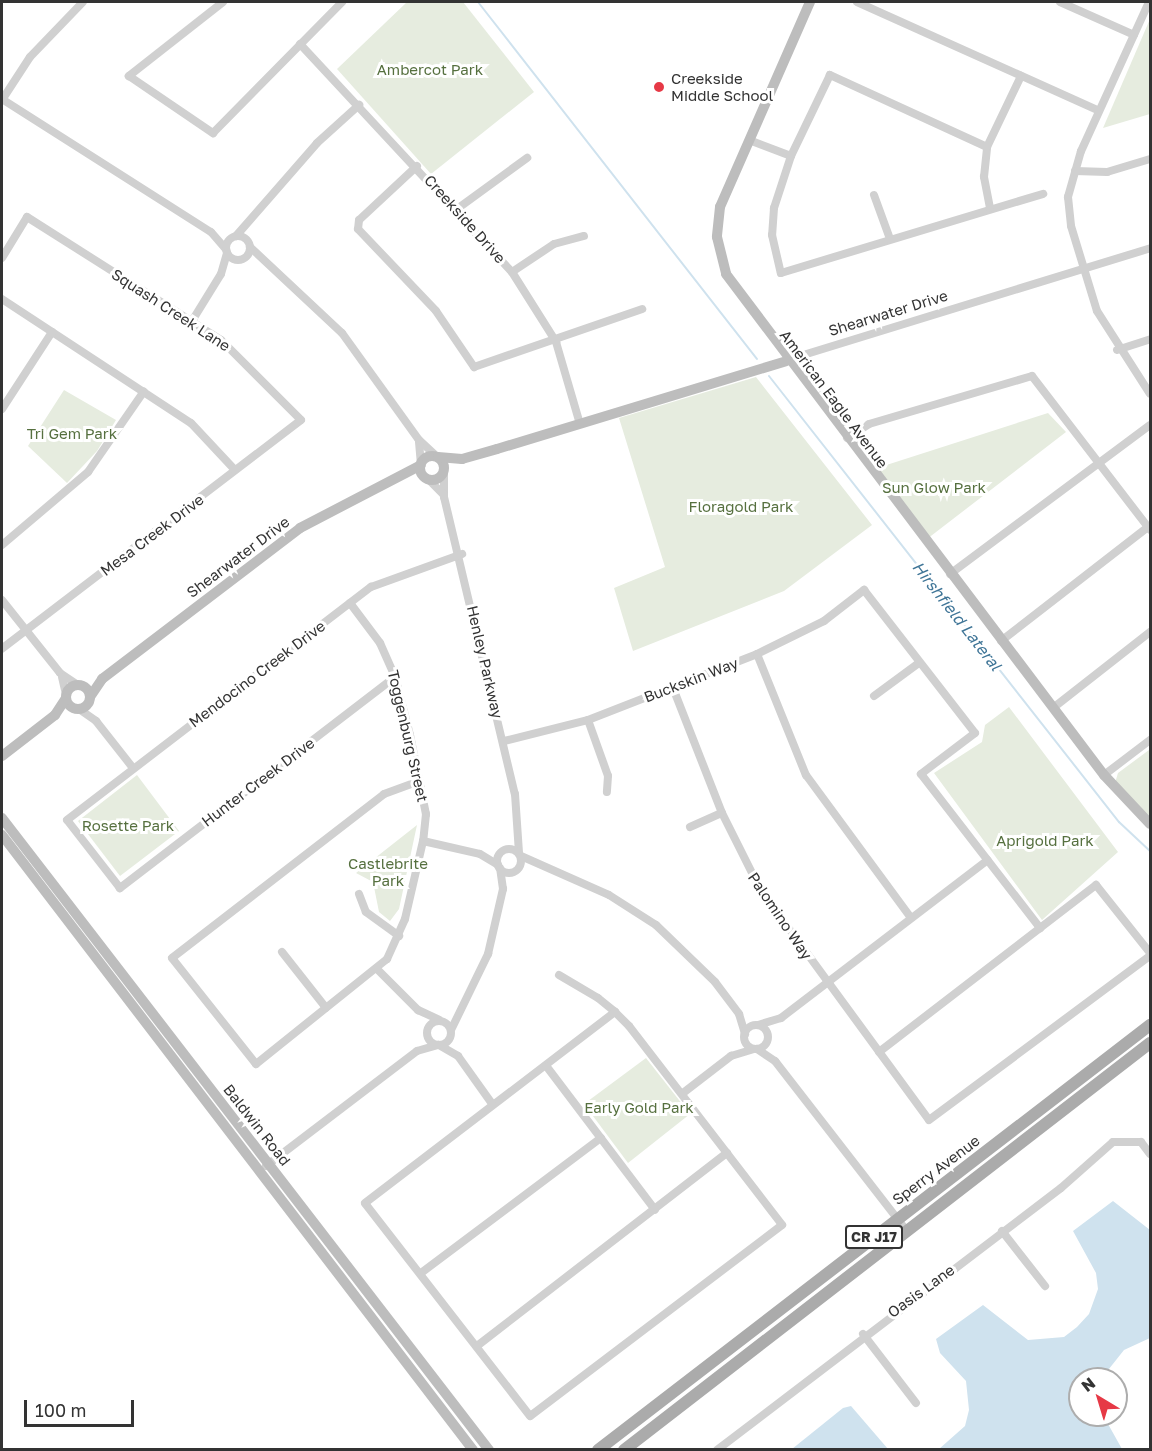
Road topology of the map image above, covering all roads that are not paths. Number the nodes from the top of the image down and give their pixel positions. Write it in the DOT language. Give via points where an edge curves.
graph roads {
  1 [pos="83,2"];
  2 [pos="223,2"];
  3 [pos="342,2"];
  4 [pos="810,2"];
  5 [pos="857,2"];
  6 [pos="1060,2"];
  7 [pos="1149,2"];
  8 [pos="1134,35"];
  9 [pos="300,44"];
  10 [pos="1021,76"];
  11 [pos="2,99"];
  12 [pos="359,105"];
  13 [pos="1099,111"];
  14 [pos="748,140"];
  15 [pos="987,147"];
  16 [pos="791,156"];
  17 [pos="526,158"];
  18 [pos="1150,159"];
  19 [pos="417,166"];
  20 [pos="1075,171"];
  21 [pos="1043,194"];
  22 [pos="874,195"];
  23 [pos="990,208"];
  24 [pos="458,209"];
  25 [pos="255,220"];
  26 [pos="211,232"];
  27 [pos="584,236"];
  28 [pos="234,237"];
  29 [pos="890,240"];
  30 [pos="249,245"];
  31 [pos="1150,248"];
  32 [pos="226,251"];
  33 [pos="2,258"];
  34 [pos="241,259"];
  35 [pos="264,265"];
  36 [pos="1083,269"];
  37 [pos="513,272"];
  38 [pos="221,274"];
  39 [pos="2,299"];
  40 [pos="642,309"];
  41 [pos="192,321"];
  42 [pos="52,332"];
  43 [pos="1150,339"];
  44 [pos="556,342"];
  45 [pos="1117,350"];
  46 [pos="786,361"];
  47 [pos="144,391"];
  48 [pos="1150,394"];
  49 [pos="2,409"];
  50 [pos="301,420"];
  51 [pos="580,424"];
  52 [pos="1150,425"];
  53 [pos="845,439"];
  54 [pos="419,440"];
  55 [pos="438,457"];
  56 [pos="462,459"];
  57 [pos="1099,463"];
  58 [pos="421,464"];
  59 [pos="236,470"];
  60 [pos="444,472"];
  61 [pos="403,477"];
  62 [pos="428,479"];
  63 [pos="444,497"];
  64 [pos="1149,529"];
  65 [pos="2,545"];
  66 [pos="462,554"];
  67 [pos="950,574"];
  68 [pos="2,600"];
  69 [pos="350,603"];
  70 [pos="25,631"];
  71 [pos="1150,632"];
  72 [pos="1001,641"];
  73 [pos="2,649"];
  74 [pos="757,654"];
  75 [pos="919,663"];
  76 [pos="60,673"];
  77 [pos="395,677"];
  78 [pos="102,680"];
  79 [pos="80,686"];
  80 [pos="673,688"];
  81 [pos="66,696"];
  82 [pos="874,696"];
  83 [pos="90,699"];
  84 [pos="1053,708"];
  85 [pos="77,709"];
  86 [pos="55,715"];
  87 [pos="588,720"];
  88 [pos="96,721"];
  89 [pos="1150,740"];
  90 [pos="504,741"];
  91 [pos="2,756"];
  92 [pos="133,768"];
  93 [pos="1104,775"];
  94 [pos="419,781"];
  95 [pos="607,792"];
  96 [pos="722,813"];
  97 [pos="2,818"];
  98 [pos="67,820"];
  99 [pos="1150,824"];
  100 [pos="690,827"];
  101 [pos="516,830"];
  102 [pos="2,835"];
  103 [pos="423,841"];
  104 [pos="502,851"];
  105 [pos="480,854"];
  106 [pos="520,855"];
  107 [pos="988,860"];
  108 [pos="499,867"];
  109 [pos="540,868"];
  110 [pos="517,870"];
  111 [pos="503,889"];
  112 [pos="359,894"];
  113 [pos="911,918"];
  114 [pos="1040,928"];
  115 [pos="399,936"];
  116 [pos="282,952"];
  117 [pos="1150,954"];
  118 [pos="378,970"];
  119 [pos="559,975"];
  120 [pos="827,983"];
  121 [pos="326,1008"];
  122 [pos="418,1010"];
  123 [pos="458,1011"];
  124 [pos="615,1012"];
  125 [pos="739,1014"];
  126 [pos="781,1018"];
  127 [pos="440,1020"];
  128 [pos="757,1025"];
  129 [pos="1150,1025"];
  130 [pos="427,1031"];
  131 [pos="451,1032"];
  132 [pos="745,1035"];
  133 [pos="768,1038"];
  134 [pos="1150,1043"];
  135 [pos="438,1045"];
  136 [pos="756,1049"];
  137 [pos="417,1051"];
  138 [pos="879,1052"];
  139 [pos="458,1056"];
  140 [pos="731,1056"];
  141 [pos="775,1061"];
  142 [pos="547,1066"];
  143 [pos="683,1093"];
  144 [pos="494,1104"];
  145 [pos="601,1138"];
  146 [pos="727,1153"];
  147 [pos="1150,1154"];
  148 [pos="264,1167"];
  149 [pos="655,1210"];
  150 [pos="897,1219"];
  151 [pos="303,1227"];
  152 [pos="906,1230"];
  153 [pos="1002,1231"];
  154 [pos="346,1264"];
  155 [pos="421,1273"];
  156 [pos="1045,1286"];
  157 [pos="863,1334"];
  158 [pos="477,1346"];
  159 [pos="916,1403"];
  160 [pos="473,1449"];
  161 [pos="489,1449"];
  162 [pos="598,1449"];
  163 [pos="624,1449"];
  164 [pos="717,1449"];
  1 -- 11 [label="street" via="30,57"];
  2 -- 9 [label="street" via="129,76 213,133"];
  3 -- 9 [label="street"];
  4 -- 14 [label="street, American Eagle Avenue"];
  5 -- 10 [label="street"];
  6 -- 8 [label="street"];
  7 -- 8 [label="street"];
  8 -- 13 [label="street"];
  9 -- 12 [label="street, Creekside Drive"];
  10 -- 13 [label="street"];
  10 -- 15 [label="street"];
  11 -- 26 [label="street"];
  12 -- 19 [label="street, Creekside Drive"];
  12 -- 25 [label="street" via="287,175"];
  13 -- 20 [label="street"];
  14 -- 16 [label="street"];
  14 -- 46 [label="street, American Eagle Avenue" via="720,207 718,247 730,282"];
  15 -- 16 [label="street" via="830,75"];
  15 -- 23 [label="street" via="984,177"];
  16 -- 29 [label="street" via="773,222 782,273"];
  17 -- 24 [label="street"];
  18 -- 20 [label="street" via="1107,172"];
  19 -- 24 [label="street, Creekside Drive"];
  19 -- 44 [label="street" via="357,226 436,311 474,367"];
  20 -- 36 [label="street" via="1068,211"];
  21 -- 23 [label="street"];
  22 -- 29 [label="street"];
  23 -- 29 [label="street"];
  24 -- 37 [label="street, Creekside Drive"];
  25 -- 28 [label="street"];
  25 -- 30 [label="street"];
  26 -- 28 [label="street"];
  26 -- 32 [label="street"];
  27 -- 37 [label="street" via="554,244"];
  28 -- 30 [label="street"];
  28 -- 32 [label="street"];
  30 -- 34 [label="street"];
  30 -- 35 [label="street"];
  31 -- 36 [label="street, Shearwater Drive"];
  32 -- 34 [label="street"];
  32 -- 38 [label="street"];
  33 -- 41 [label="street, Squash Creek Lane" via="27,217"];
  34 -- 35 [label="street"];
  34 -- 38 [label="street"];
  35 -- 54 [label="street" via="342,333"];
  36 -- 45 [label="street"];
  36 -- 46 [label="street, Shearwater Drive"];
  37 -- 44 [label="street, Creekside Drive"];
  38 -- 41 [label="street"];
  39 -- 42 [label="street"];
  40 -- 44 [label="street"];
  41 -- 50 [label="street, Squash Creek Lane" via="250,364"];
  42 -- 47 [label="street"];
  42 -- 49 [label="street"];
  43 -- 45 [label="street"];
  44 -- 51 [label="street, Creekside Drive"];
  45 -- 48 [label="street"];
  46 -- 51 [label="street, Shearwater Drive"];
  46 -- 53 [label="street, American Eagle Avenue"];
  47 -- 59 [label="street" via="191,423"];
  47 -- 65 [label="street" via="88,472"];
  50 -- 59 [label="street, Mesa Creek Drive"];
  51 -- 56 [label="street, Shearwater Drive"];
  52 -- 57 [label="street"];
  53 -- 57 [label="street" via="868,424 1032,376"];
  53 -- 67 [label="street, American Eagle Avenue"];
  54 -- 55 [label="street"];
  54 -- 58 [label="street"];
  55 -- 56 [label="street, Shearwater Drive"];
  55 -- 58 [label="street, Shearwater Drive"];
  55 -- 60 [label="street"];
  56 -- 60 [label="street, Shearwater Drive"];
  57 -- 64 [label="street"];
  57 -- 67 [label="street"];
  58 -- 61 [label="street, Shearwater Drive"];
  58 -- 62 [label="street"];
  59 -- 70 [label="street, Mesa Creek Drive"];
  60 -- 62 [label="street, Shearwater Drive"];
  60 -- 63 [label="street, Henley Parkway"];
  61 -- 62 [label="street, Shearwater Drive"];
  61 -- 78 [label="street, Shearwater Drive" via="314,518"];
  62 -- 63 [label="street, Henley Parkway"];
  63 -- 66 [label="street, Henley Parkway"];
  64 -- 72 [label="street"];
  66 -- 69 [label="street, Mendocino Creek Drive" via="391,577"];
  66 -- 90 [label="street, Henley Parkway"];
  67 -- 72 [label="street, American Eagle Avenue"];
  68 -- 70 [label="street"];
  69 -- 77 [label="street, Toggenburg Street" via="380,643"];
  69 -- 92 [label="street, Mendocino Creek Drive"];
  70 -- 73 [label="street, Mesa Creek Drive"];
  70 -- 76 [label="street"];
  71 -- 84 [label="street"];
  72 -- 84 [label="street, American Eagle Avenue"];
  74 -- 75 [label="street, Buckskin Way" via="824,621 864,590"];
  74 -- 80 [label="street, Buckskin Way"];
  74 -- 113 [label="street" via="806,775"];
  75 -- 82 [label="street"];
  75 -- 107 [label="street" via="975,733 921,774"];
  76 -- 79 [label="street"];
  76 -- 81 [label="street"];
  77 -- 94 [label="street, Toggenburg Street"];
  77 -- 98 [label="street, Hunter Creek Drive" via="120,888"];
  78 -- 79 [label="street, Shearwater Drive"];
  78 -- 83 [label="street, Shearwater Drive"];
  79 -- 81 [label="street"];
  79 -- 83 [label="street"];
  80 -- 87 [label="street, Buckskin Way"];
  80 -- 96 [label="street, Palomino Way"];
  81 -- 85 [label="street"];
  81 -- 86 [label="street"];
  83 -- 85 [label="street, Shearwater Drive"];
  83 -- 88 [label="street"];
  84 -- 93 [label="street, American Eagle Avenue"];
  85 -- 86 [label="street"];
  85 -- 88 [label="street"];
  86 -- 91 [label="street"];
  87 -- 90 [label="street, Buckskin Way"];
  87 -- 95 [label="street" via="608,776"];
  88 -- 92 [label="street"];
  89 -- 93 [label="street"];
  90 -- 101 [label="street, Henley Parkway"];
  92 -- 98 [label="street, Mendocino Creek Drive"];
  93 -- 99 [label="street, American Eagle Avenue"];
  94 -- 103 [label="street, Toggenburg Street" via="426,813"];
  94 -- 121 [label="street, Toggenburg Street" via="384,794 172,958 256,1064"];
  96 -- 100 [label="street"];
  96 -- 120 [label="street, Palomino Way" via="760,889"];
  97 -- 148 [label="street, Baldwin Road"];
  101 -- 104 [label="street"];
  101 -- 106 [label="street, Henley Parkway"];
  102 -- 148 [label="street, Baldwin Road"];
  103 -- 105 [label="street"];
  103 -- 115 [label="street, Toggenburg Street"];
  104 -- 105 [label="street"];
  104 -- 106 [label="street"];
  104 -- 108 [label="street"];
  105 -- 108 [label="street"];
  106 -- 109 [label="street"];
  106 -- 110 [label="street"];
  107 -- 113 [label="street"];
  107 -- 114 [label="street"];
  108 -- 110 [label="street"];
  108 -- 111 [label="street"];
  109 -- 110 [label="street"];
  109 -- 125 [label="street" via="602,892 656,925 698,963"];
  110 -- 111 [label="street"];
  111 -- 123 [label="street" via="484,964"];
  112 -- 115 [label="street" via="366,912"];
  113 -- 120 [label="street"];
  114 -- 117 [label="street" via="1096,885"];
  114 -- 138 [label="street"];
  115 -- 118 [label="street, Toggenburg Street"];
  116 -- 121 [label="street"];
  117 -- 138 [label="street, Palomino Way" via="929,1120"];
  118 -- 121 [label="street, Toggenburg Street"];
  118 -- 122 [label="street"];
  119 -- 124 [label="street"];
  120 -- 126 [label="street"];
  120 -- 138 [label="street, Palomino Way"];
  122 -- 127 [label="street"];
  122 -- 130 [label="street"];
  123 -- 127 [label="street"];
  123 -- 131 [label="street"];
  124 -- 142 [label="street"];
  124 -- 143 [label="street"];
  125 -- 128 [label="street"];
  125 -- 132 [label="street"];
  126 -- 128 [label="street"];
  126 -- 133 [label="street"];
  127 -- 130 [label="street"];
  127 -- 131 [label="street"];
  128 -- 132 [label="street"];
  128 -- 133 [label="street"];
  129 -- 150 [label="main road, Sperry Avenue / CR J17"];
  130 -- 135 [label="street"];
  130 -- 137 [label="street"];
  131 -- 135 [label="street"];
  131 -- 139 [label="street"];
  132 -- 136 [label="street"];
  132 -- 140 [label="street"];
  133 -- 136 [label="street"];
  133 -- 141 [label="street"];
  134 -- 152 [label="main road, Sperry Avenue / CR J17"];
  135 -- 137 [label="street"];
  135 -- 139 [label="street"];
  136 -- 140 [label="street"];
  136 -- 141 [label="street"];
  137 -- 148 [label="street"];
  139 -- 144 [label="street"];
  140 -- 143 [label="street"];
  141 -- 150 [label="street"];
  142 -- 144 [label="street"];
  142 -- 145 [label="street"];
  143 -- 146 [label="street"];
  144 -- 155 [label="street" via="365,1203"];
  145 -- 149 [label="street"];
  145 -- 155 [label="street"];
  146 -- 149 [label="street"];
  146 -- 158 [label="street" via="782,1225 530,1416"];
  147 -- 153 [label="street, Oasis Lane" via="1141,1142 1113,1142"];
  148 -- 151 [label="street, Baldwin Road"];
  148 -- 154 [label="street, Baldwin Road"];
  149 -- 158 [label="street"];
  150 -- 152 [label="street"];
  150 -- 162 [label="main road, Sperry Avenue / CR J17"];
  151 -- 154 [label="street" via="311,1228"];
  151 -- 160 [label="street, Baldwin Road"];
  152 -- 163 [label="main road, Sperry Avenue / CR J17"];
  153 -- 156 [label="street"];
  153 -- 157 [label="street, Oasis Lane"];
  154 -- 161 [label="street, Baldwin Road"];
  155 -- 158 [label="street"];
  157 -- 159 [label="street"];
  157 -- 164 [label="street, Oasis Lane"];
}
